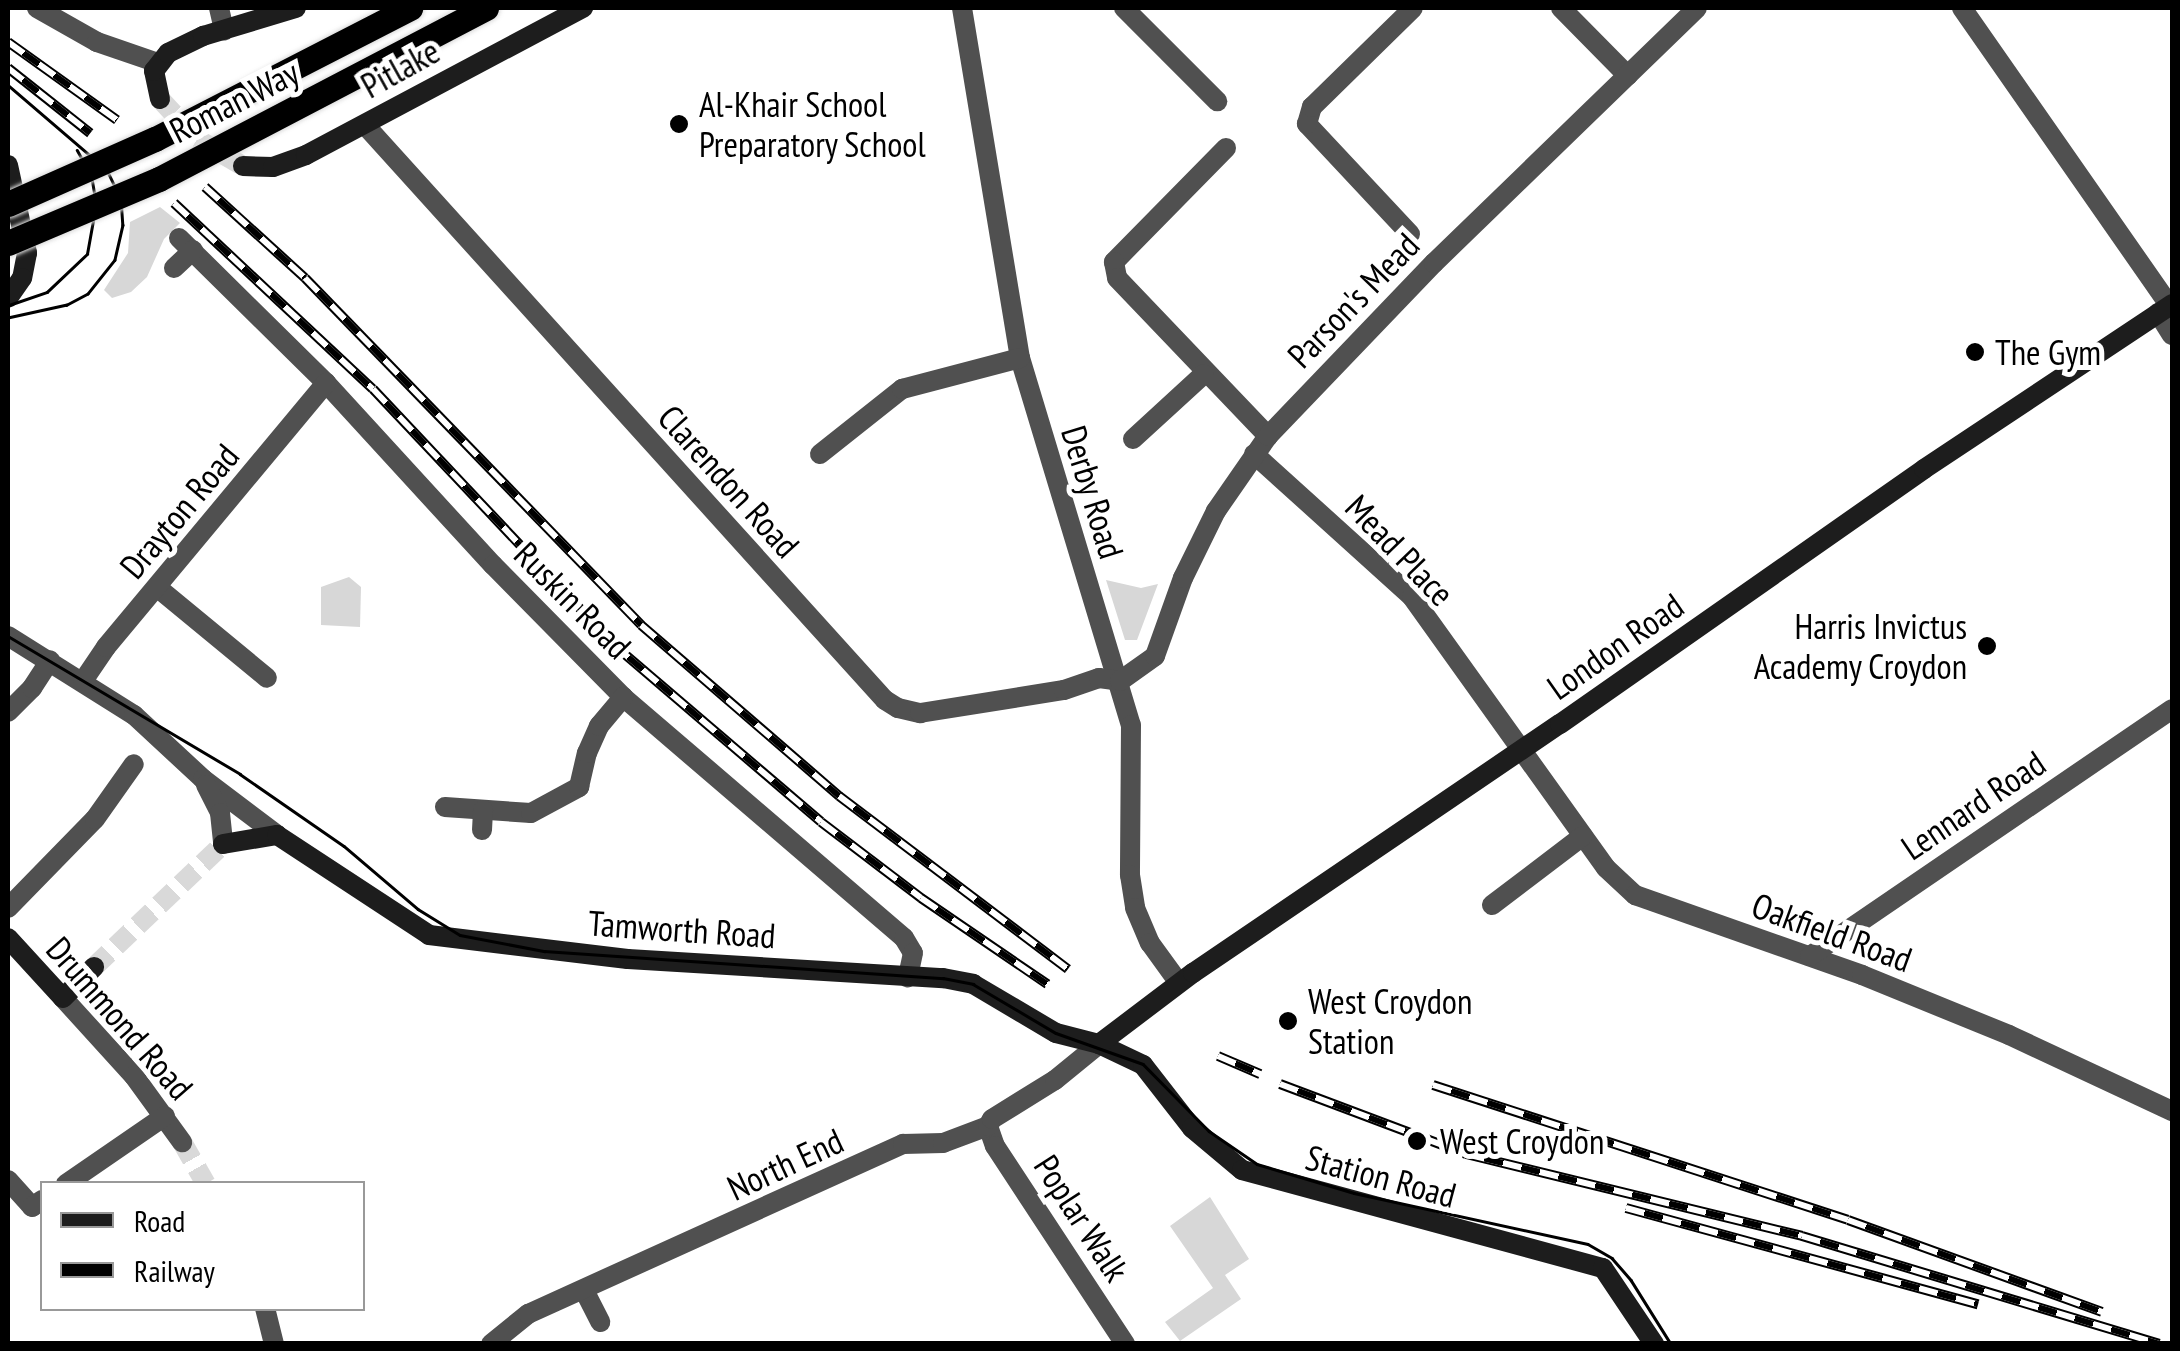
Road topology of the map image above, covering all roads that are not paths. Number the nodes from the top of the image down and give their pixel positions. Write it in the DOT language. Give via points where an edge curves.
graph roads {
  1 [pos="37,8"];
  2 [pos="219,8"];
  3 [pos="296,8"];
  4 [pos="410,8"];
  5 [pos="486,8"];
  6 [pos="583,8"];
  7 [pos="962,8"];
  8 [pos="1124,8"];
  9 [pos="1413,8"];
  10 [pos="1562,8"];
  11 [pos="1697,8"];
  12 [pos="1963,9"];
  13 [pos="224,30"];
  14 [pos="158,63"];
  15 [pos="1628,76"];
  16 [pos="160,99"];
  17 [pos="1217,101"];
  18 [pos="365,125"];
  19 [pos="1226,148"];
  20 [pos="8,166"];
  21 [pos="243,166"];
  22 [pos="8,204"];
  23 [pos="8,243"];
  24 [pos="1434,263"];
  25 [pos="174,268"];
  26 [pos="8,298"];
  27 [pos="2167,308"];
  28 [pos="2172,335"];
  29 [pos="1020,358"];
  30 [pos="1204,374"];
  31 [pos="326,383"];
  32 [pos="1268,436"];
  33 [pos="1133,439"];
  34 [pos="820,454"];
  35 [pos="1254,454"];
  36 [pos="158,588"];
  37 [pos="8,636"];
  38 [pos="50,660"];
  39 [pos="267,678"];
  40 [pos="83,681"];
  41 [pos="1120,681"];
  42 [pos="623,696"];
  43 [pos="11,708"];
  44 [pos="2172,709"];
  45 [pos="1522,750"];
  46 [pos="134,764"];
  47 [pos="203,779"];
  48 [pos="445,807"];
  49 [pos="277,835"];
  50 [pos="1583,836"];
  51 [pos="1492,906"];
  52 [pos="8,908"];
  53 [pos="8,938"];
  54 [pos="1810,956"];
  55 [pos="94,967"];
  56 [pos="908,977"];
  57 [pos="1179,984"];
  58 [pos="63,998"];
  59 [pos="1098,1044"];
  60 [pos="2172,1111"];
  61 [pos="165,1116"];
  62 [pos="988,1126"];
  63 [pos="182,1142"];
  64 [pos="8,1180"];
  65 [pos="70,1181"];
  66 [pos="40,1201"];
  67 [pos="584,1290"];
  68 [pos="266,1311"];
  69 [pos="600,1322"];
  70 [pos="274,1344"];
  71 [pos="492,1344"];
  72 [pos="1125,1344"];
  73 [pos="1654,1344"];
  1 -- 14 [label="street" via="97,42"];
  2 -- 13 [label="street"];
  3 -- 13 [label="street"];
  4 -- 22 [label="main road, Roman Way, bridge" via="155,139"];
  5 -- 23 [label="main road, Roman Way, bridge" via="159,179"];
  6 -- 18 [label="street, Pitlake"];
  7 -- 29 [label="street, Derby Road"];
  8 -- 17 [label="street"];
  9 -- 24 [label="street" via="1312,107 1307,124"];
  10 -- 15 [label="street"];
  11 -- 15 [label="street, Parson's Mead"];
  12 -- 27 [label="street"];
  13 -- 14 [label="street" via="177,47"];
  14 -- 16 [label="street"];
  15 -- 24 [label="street, Parson's Mead"];
  18 -- 21 [label="street, Pitlake" via="286,164"];
  18 -- 41 [label="street, Clarendon Road" via="885,700 920,713 1064,690 1099,678"];
  19 -- 30 [label="street" via="1114,262 1117,278"];
  20 -- 26 [label="street" via="21,212 25,265"];
  24 -- 32 [label="street, Parson's Mead"];
  25 -- 31 [label="street, Ruskin Road" via="186,244"];
  27 -- 28 [label="street"];
  27 -- 45 [label="street, London Road"];
  29 -- 34 [label="street" via="902,389"];
  29 -- 41 [label="street, Derby Road"];
  30 -- 32 [label="street"];
  30 -- 33 [label="street"];
  31 -- 36 [label="street, Drayton Road"];
  31 -- 42 [label="street, Ruskin Road"];
  32 -- 35 [label="street, Parson's Mead"];
  35 -- 41 [label="street, Parson's Mead" via="1216,511 1155,656"];
  35 -- 45 [label="street, Mead Place" via="1412,598"];
  36 -- 39 [label="street"];
  36 -- 40 [label="street, Drayton Road"];
  37 -- 38 [label="street, Tamworth Road"];
  38 -- 40 [label="street, Tamworth Road"];
  38 -- 43 [label="street"];
  40 -- 47 [label="street, Tamworth Road" via="148,726"];
  41 -- 57 [label="street, Derby Road" via="1133,741 1135,908"];
  42 -- 48 [label="street" via="599,726 579,786 531,813 482,820"];
  42 -- 56 [label="street, Ruskin Road" via="904,938 912,952"];
  44 -- 54 [label="street, Lennard Road"];
  45 -- 50 [label="street, Oakfield Road"];
  45 -- 57 [label="street, London Road"];
  46 -- 52 [label="street" via="94,820"];
  47 -- 49 [label="street, Tamworth Road"];
  47 -- 49 [label="street, Tamworth Road" via="220,814 223,844"];
  49 -- 56 [label="street, Tamworth Road" via="429,935 628,958"];
  50 -- 51 [label="street"];
  50 -- 54 [label="street, Oakfield Road" via="1635,895"];
  53 -- 58 [label="street, Drummond Road"];
  54 -- 60 [label="street, Oakfield Road" via="2010,1035"];
  55 -- 58 [label="street"];
  56 -- 59 [label="street, Tamworth Road" via="973,984 1056,1032"];
  57 -- 59 [label="street, London Road"];
  58 -- 61 [label="street, Drummond Road"];
  59 -- 62 [label="street, North End"];
  59 -- 73 [label="street, Station Road" via="1143,1066 1192,1128 1242,1170 1592,1263 1617,1282"];
  61 -- 63 [label="street, Drummond Road"];
  61 -- 65 [label="street"];
  62 -- 67 [label="street, North End" via="944,1143 903,1144"];
  62 -- 72 [label="street, Poplar Walk"];
  64 -- 66 [label="street" via="32,1206"];
  67 -- 69 [label="street"];
  67 -- 71 [label="street, North End" via="528,1314"];
  68 -- 70 [label="street"];
}
